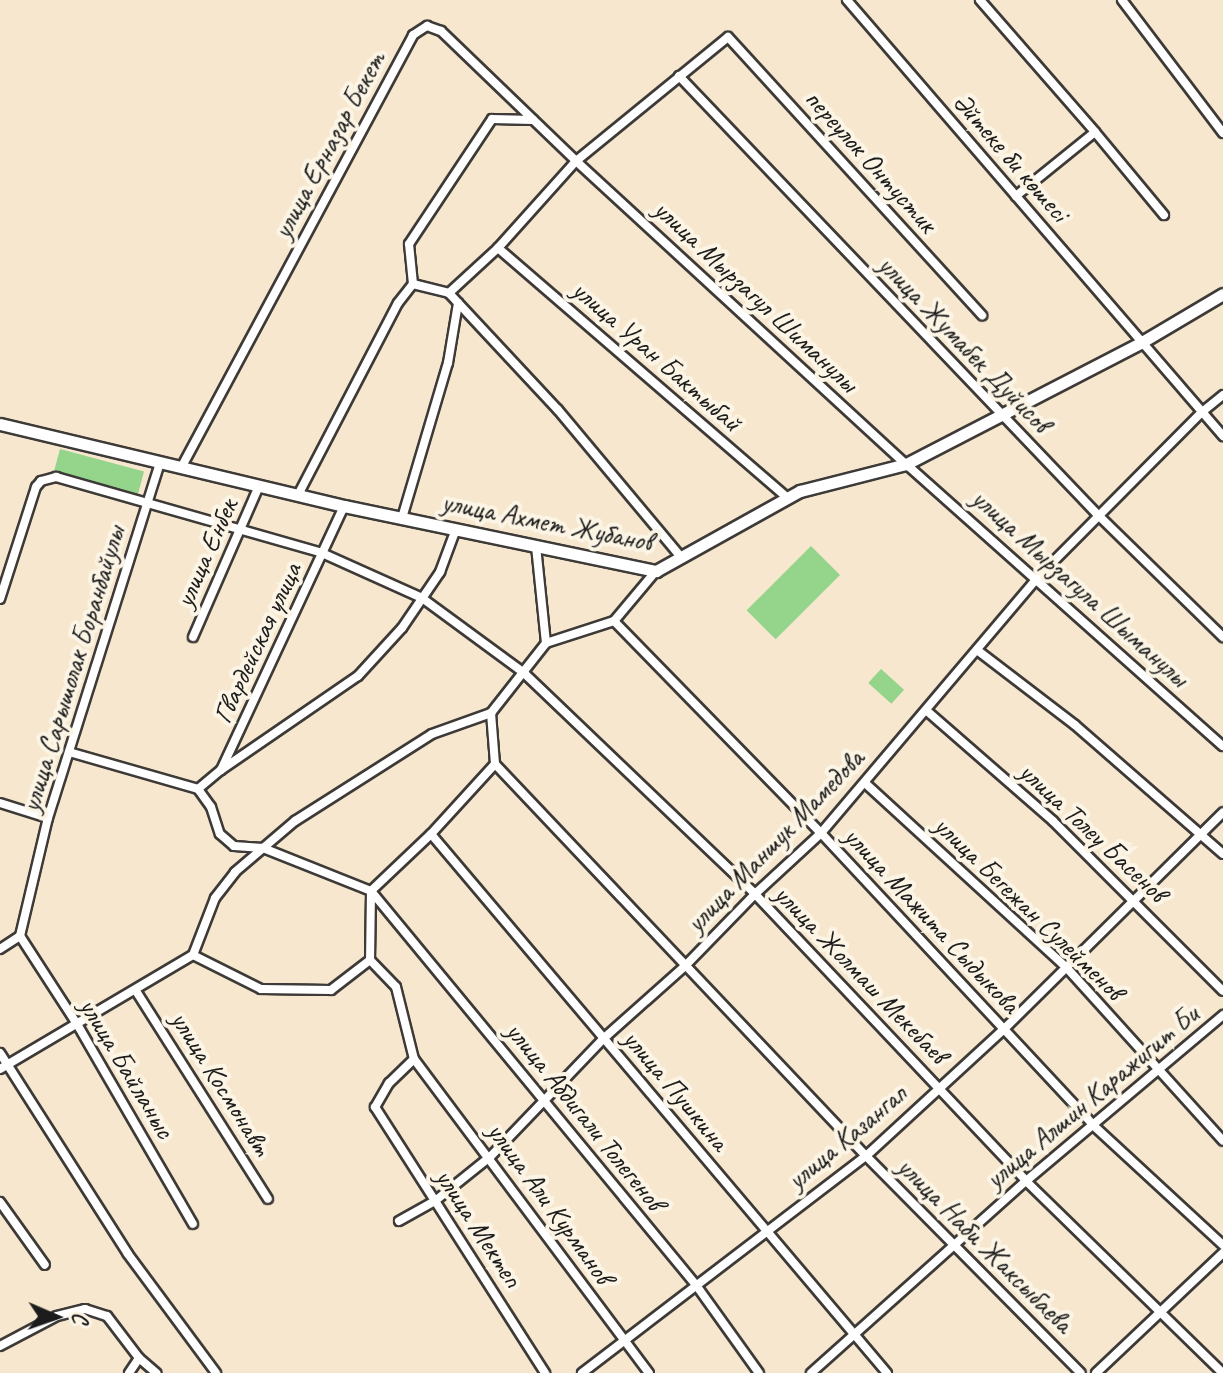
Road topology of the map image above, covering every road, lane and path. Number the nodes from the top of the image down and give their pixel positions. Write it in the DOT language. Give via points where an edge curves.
graph roads {
  1 [pos="847,0"];
  2 [pos="980,0"];
  3 [pos="1122,0"];
  4 [pos="679,76"];
  5 [pos="533,120"];
  6 [pos="1095,132"];
  7 [pos="1223,133"];
  8 [pos="576,161"];
  9 [pos="1016,196"];
  10 [pos="1164,215"];
  11 [pos="498,248"];
  12 [pos="413,284"];
  13 [pos="449,293"];
  14 [pos="1223,294"];
  15 [pos="458,303"];
  16 [pos="982,315"];
  17 [pos="1142,342"];
  18 [pos="1223,395"];
  19 [pos="1202,412"];
  20 [pos="1002,415"];
  21 [pos="0,424"];
  22 [pos="1223,436"];
  23 [pos="160,463"];
  24 [pos="906,464"];
  25 [pos="181,468"];
  26 [pos="259,486"];
  27 [pos="298,495"];
  28 [pos="788,498"];
  29 [pos="147,505"];
  30 [pos="344,506"];
  31 [pos="1098,515"];
  32 [pos="402,518"];
  33 [pos="456,529"];
  34 [pos="240,530"];
  35 [pos="536,546"];
  36 [pos="322,553"];
  37 [pos="681,557"];
  38 [pos="656,571"];
  39 [pos="1037,578"];
  40 [pos="422,598"];
  41 [pos="0,599"];
  42 [pos="614,621"];
  43 [pos="193,637"];
  44 [pos="1223,637"];
  45 [pos="546,643"];
  46 [pos="977,650"];
  47 [pos="524,673"];
  48 [pos="927,711"];
  49 [pos="491,713"];
  50 [pos="1223,746"];
  51 [pos="69,752"];
  52 [pos="495,764"];
  53 [pos="221,770"];
  54 [pos="865,783"];
  55 [pos="198,789"];
  56 [pos="0,803"];
  57 [pos="1223,812"];
  58 [pos="48,818"];
  59 [pos="821,833"];
  60 [pos="431,834"];
  61 [pos="1202,834"];
  62 [pos="263,848"];
  63 [pos="1223,854"];
  64 [pos="371,891"];
  65 [pos="755,894"];
  66 [pos="1134,900"];
  67 [pos="20,936"];
  68 [pos="0,949"];
  69 [pos="193,955"];
  70 [pos="370,960"];
  71 [pos="686,965"];
  72 [pos="1066,967"];
  73 [pos="136,991"];
  74 [pos="1223,991"];
  75 [pos="1223,1015"];
  76 [pos="77,1024"];
  77 [pos="1004,1029"];
  78 [pos="603,1039"];
  79 [pos="0,1053"];
  80 [pos="414,1059"];
  81 [pos="4,1067"];
  82 [pos="1158,1070"];
  83 [pos="940,1088"];
  84 [pos="545,1101"];
  85 [pos="1094,1126"];
  86 [pos="1223,1141"];
  87 [pos="866,1156"];
  88 [pos="490,1157"];
  89 [pos="1026,1181"];
  90 [pos="268,1199"];
  91 [pos="435,1201"];
  92 [pos="0,1202"];
  93 [pos="399,1221"];
  94 [pos="193,1224"];
  95 [pos="766,1230"];
  96 [pos="954,1245"];
  97 [pos="1223,1245"];
  98 [pos="1223,1253"];
  99 [pos="45,1265"];
  100 [pos="696,1285"];
  101 [pos="1160,1312"];
  102 [pos="853,1334"];
  103 [pos="623,1340"];
  104 [pos="0,1346"];
  105 [pos="139,1358"];
  106 [pos="129,1373"];
  107 [pos="156,1373"];
  108 [pos="216,1373"];
  109 [pos="545,1373"];
  110 [pos="582,1373"];
  111 [pos="649,1373"];
  112 [pos="759,1373"];
  113 [pos="811,1373"];
  114 [pos="887,1373"];
  115 [pos="1081,1373"];
  116 [pos="1096,1373"];
  117 [pos="1223,1373"];
  1 -- 9 [label="street, Әйтеке би көшесі"];
  2 -- 6 [label="street"];
  3 -- 7 [label="street"];
  4 -- 8 [label="street"];
  4 -- 16 [label="street, переулок Онтустик" via="728,37"];
  4 -- 20 [label="street, улица Жумабек Дуйисов"];
  5 -- 8 [label="street, улица Ерназар Бекет"];
  5 -- 12 [label="street" via="492,119 409,244"];
  5 -- 25 [label="street, улица Ерназар Бекет" via="441,31 427,26 413,35"];
  6 -- 9 [label="street"];
  6 -- 10 [label="street"];
  8 -- 11 [label="street"];
  8 -- 24 [label="street, улица Мырзагул Шиманулы"];
  9 -- 17 [label="street, Әйтеке би көшесі"];
  11 -- 13 [label="street"];
  11 -- 28 [label="street, улица Уран Бактыбай"];
  12 -- 13 [label="street"];
  12 -- 27 [label="street" via="398,303"];
  13 -- 15 [label="street"];
  14 -- 17 [label="main road, улица Ахмет Жубанов"];
  15 -- 32 [label="street" via="448,363"];
  15 -- 37 [label="street" via="558,410"];
  17 -- 19 [label="street, Әйтеке би көшесі"];
  17 -- 20 [label="main road, улица Ахмет Жубанов"];
  18 -- 19 [label="street, улица Маншук Мамедова"];
  19 -- 22 [label="street, Әйтеке би көшесі"];
  19 -- 31 [label="street, улица Маншук Мамедова"];
  20 -- 24 [label="main road, улица Ахмет Жубанов"];
  20 -- 31 [label="street, улица Жумабек Дуйисов"];
  21 -- 23 [label="main road, улица Ахмет Жубанов"];
  23 -- 25 [label="main road, улица Ахмет Жубанов"];
  23 -- 29 [label="street, улица Сарышолак Боранбайулы"];
  24 -- 28 [label="main road, улица Ахмет Жубанов"];
  24 -- 39 [label="street, улица Мырзагула Шыманулы"];
  25 -- 26 [label="main road, улица Ахмет Жубанов"];
  26 -- 27 [label="main road, улица Ахмет Жубанов"];
  26 -- 34 [label="street, улица Енбек"];
  27 -- 30 [label="main road, улица Ахмет Жубанов"];
  28 -- 37 [label="main road, улица Ахмет Жубанов"];
  29 -- 34 [label="street, улица Жолмаш Мекебаев"];
  29 -- 41 [label="street, улица Жолмаш Мекебаев" via="56,477 41,481"];
  29 -- 51 [label="street, улица Сарышолак Боранбайулы"];
  30 -- 32 [label="main road, улица Ахмет Жубанов"];
  30 -- 36 [label="street, Гвардейская улица"];
  31 -- 39 [label="street, улица Маншук Мамедова"];
  31 -- 44 [label="street, улица Жумабек Дуйисов"];
  32 -- 33 [label="main road, улица Ахмет Жубанов"];
  33 -- 35 [label="main road, улица Ахмет Жубанов"];
  33 -- 40 [label="street" via="440,572"];
  34 -- 36 [label="street, улица Жолмаш Мекебаев"];
  34 -- 43 [label="street, улица Енбек"];
  35 -- 38 [label="main road, улица Ахмет Жубанов"];
  35 -- 45 [label="street"];
  36 -- 40 [label="street, улица Жолмаш Мекебаев"];
  36 -- 53 [label="street, Гвардейская улица"];
  37 -- 38 [label="main road, улица Ахмет Жубанов"];
  38 -- 42 [label="street"];
  39 -- 46 [label="street, улица Маншук Мамедова"];
  39 -- 50 [label="street, улица Мырзагула Шыманулы"];
  40 -- 47 [label="street, улица Жолмаш Мекебаев"];
  40 -- 53 [label="street" via="358,676"];
  42 -- 45 [label="street"];
  42 -- 59 [label="street, улица Мажита Сыдыкова"];
  45 -- 47 [label="street"];
  46 -- 48 [label="street, улица Маншук Мамедова"];
  46 -- 61 [label="street"];
  47 -- 49 [label="street"];
  47 -- 65 [label="street, улица Жолмаш Мекебаев"];
  48 -- 54 [label="street, улица Маншук Мамедова"];
  48 -- 66 [label="street, улица Толеу Басенов"];
  49 -- 52 [label="street"];
  49 -- 62 [label="street" via="432,734 295,821"];
  51 -- 55 [label="street"];
  51 -- 58 [label="street, улица Сарышолак Боранбайулы"];
  52 -- 60 [label="street"];
  52 -- 71 [label="street, улица Наби Жаксыбаева"];
  53 -- 55 [label="street, Гвардейская улица"];
  54 -- 59 [label="street, улица Маншук Мамедова"];
  54 -- 72 [label="street, улица Бегежан Сулейменов"];
  55 -- 62 [label="street" via="220,834 234,846"];
  56 -- 58 [label="street"];
  57 -- 61 [label="street, улица Казангап"];
  58 -- 67 [label="street, улица Сарышолак Боранбайулы"];
  59 -- 65 [label="street, улица Маншук Мамедова"];
  59 -- 77 [label="street, улица Мажита Сыдыкова"];
  60 -- 64 [label="street"];
  60 -- 78 [label="street, улица Пушкина"];
  61 -- 63 [label="street"];
  61 -- 66 [label="street, улица Казангап"];
  62 -- 64 [label="street"];
  62 -- 69 [label="street" via="215,898"];
  64 -- 70 [label="street"];
  64 -- 84 [label="street, улица Абдигали Толегенов"];
  65 -- 71 [label="street, улица Маншук Мамедова"];
  65 -- 83 [label="street, улица Жолмаш Мекебаев"];
  66 -- 72 [label="street, улица Казангап"];
  66 -- 74 [label="street, улица Толеу Басенов"];
  67 -- 68 [label="street"];
  67 -- 76 [label="street, улица Байланыс"];
  69 -- 70 [label="street" via="261,989 331,990"];
  69 -- 73 [label="street"];
  70 -- 80 [label="street" via="396,987"];
  71 -- 78 [label="street, улица Маншук Мамедова"];
  71 -- 87 [label="street, улица Наби Жаксыбаева"];
  72 -- 77 [label="street, улица Казангап"];
  72 -- 82 [label="street, улица Бегежан Сулейменов"];
  73 -- 76 [label="street"];
  73 -- 90 [label="street, улица Космонавт"];
  75 -- 82 [label="street, улица Алшин Каражигит Би"];
  76 -- 81 [label="street"];
  76 -- 94 [label="street, улица Байланыс"];
  77 -- 83 [label="street, улица Казангап"];
  77 -- 85 [label="street, улица Мажита Сыдыкова"];
  78 -- 84 [label="street, улица Маншук Мамедова"];
  78 -- 95 [label="street, улица Пушкина"];
  79 -- 81 [label="street"];
  80 -- 88 [label="street, улица Али Курманов"];
  80 -- 91 [label="street, улица Мектеп" via="389,1083 375,1107"];
  81 -- 108 [label="street" via="128,1254"];
  82 -- 85 [label="street, улица Алшин Каражигит Би"];
  82 -- 86 [label="street, улица Бегежан Сулейменов"];
  83 -- 87 [label="street, улица Казангап"];
  83 -- 89 [label="street, улица Жолмаш Мекебаев"];
  84 -- 88 [label="street, улица Маншук Мамедова"];
  84 -- 100 [label="street, улица Абдигали Толегенов"];
  85 -- 89 [label="street, улица Алшин Каражигит Би"];
  85 -- 97 [label="street, улица Мажита Сыдыкова"];
  87 -- 95 [label="street, улица Казангап"];
  87 -- 96 [label="street, улица Наби Жаксыбаева"];
  88 -- 91 [label="street, улица Маншук Мамедова"];
  88 -- 103 [label="street, улица Али Курманов"];
  89 -- 96 [label="street, улица Алшин Каражигит Би"];
  89 -- 101 [label="street, улица Жолмаш Мекебаев"];
  91 -- 93 [label="street, улица Маншук Мамедова"];
  91 -- 109 [label="street, улица Мектеп"];
  92 -- 99 [label="street"];
  95 -- 100 [label="street, улица Казангап"];
  95 -- 102 [label="street, улица Пушкина"];
  96 -- 102 [label="street, улица Алшин Каражигит Би"];
  96 -- 115 [label="street, улица Наби Жаксыбаева"];
  98 -- 101 [label="street"];
  100 -- 103 [label="street, улица Казангап"];
  100 -- 112 [label="street, улица Абдигали Толегенов"];
  101 -- 116 [label="street"];
  101 -- 117 [label="street, улица Жолмаш Мекебаев"];
  102 -- 113 [label="street, улица Алшин Каражигит Би"];
  102 -- 114 [label="street, улица Пушкина"];
  103 -- 110 [label="street, улица Казангап"];
  103 -- 111 [label="street, улица Али Курманов"];
  104 -- 105 [label="street" via="57,1316 85,1309 107,1316"];
  105 -- 106 [label="street"];
  105 -- 107 [label="street"];
}
